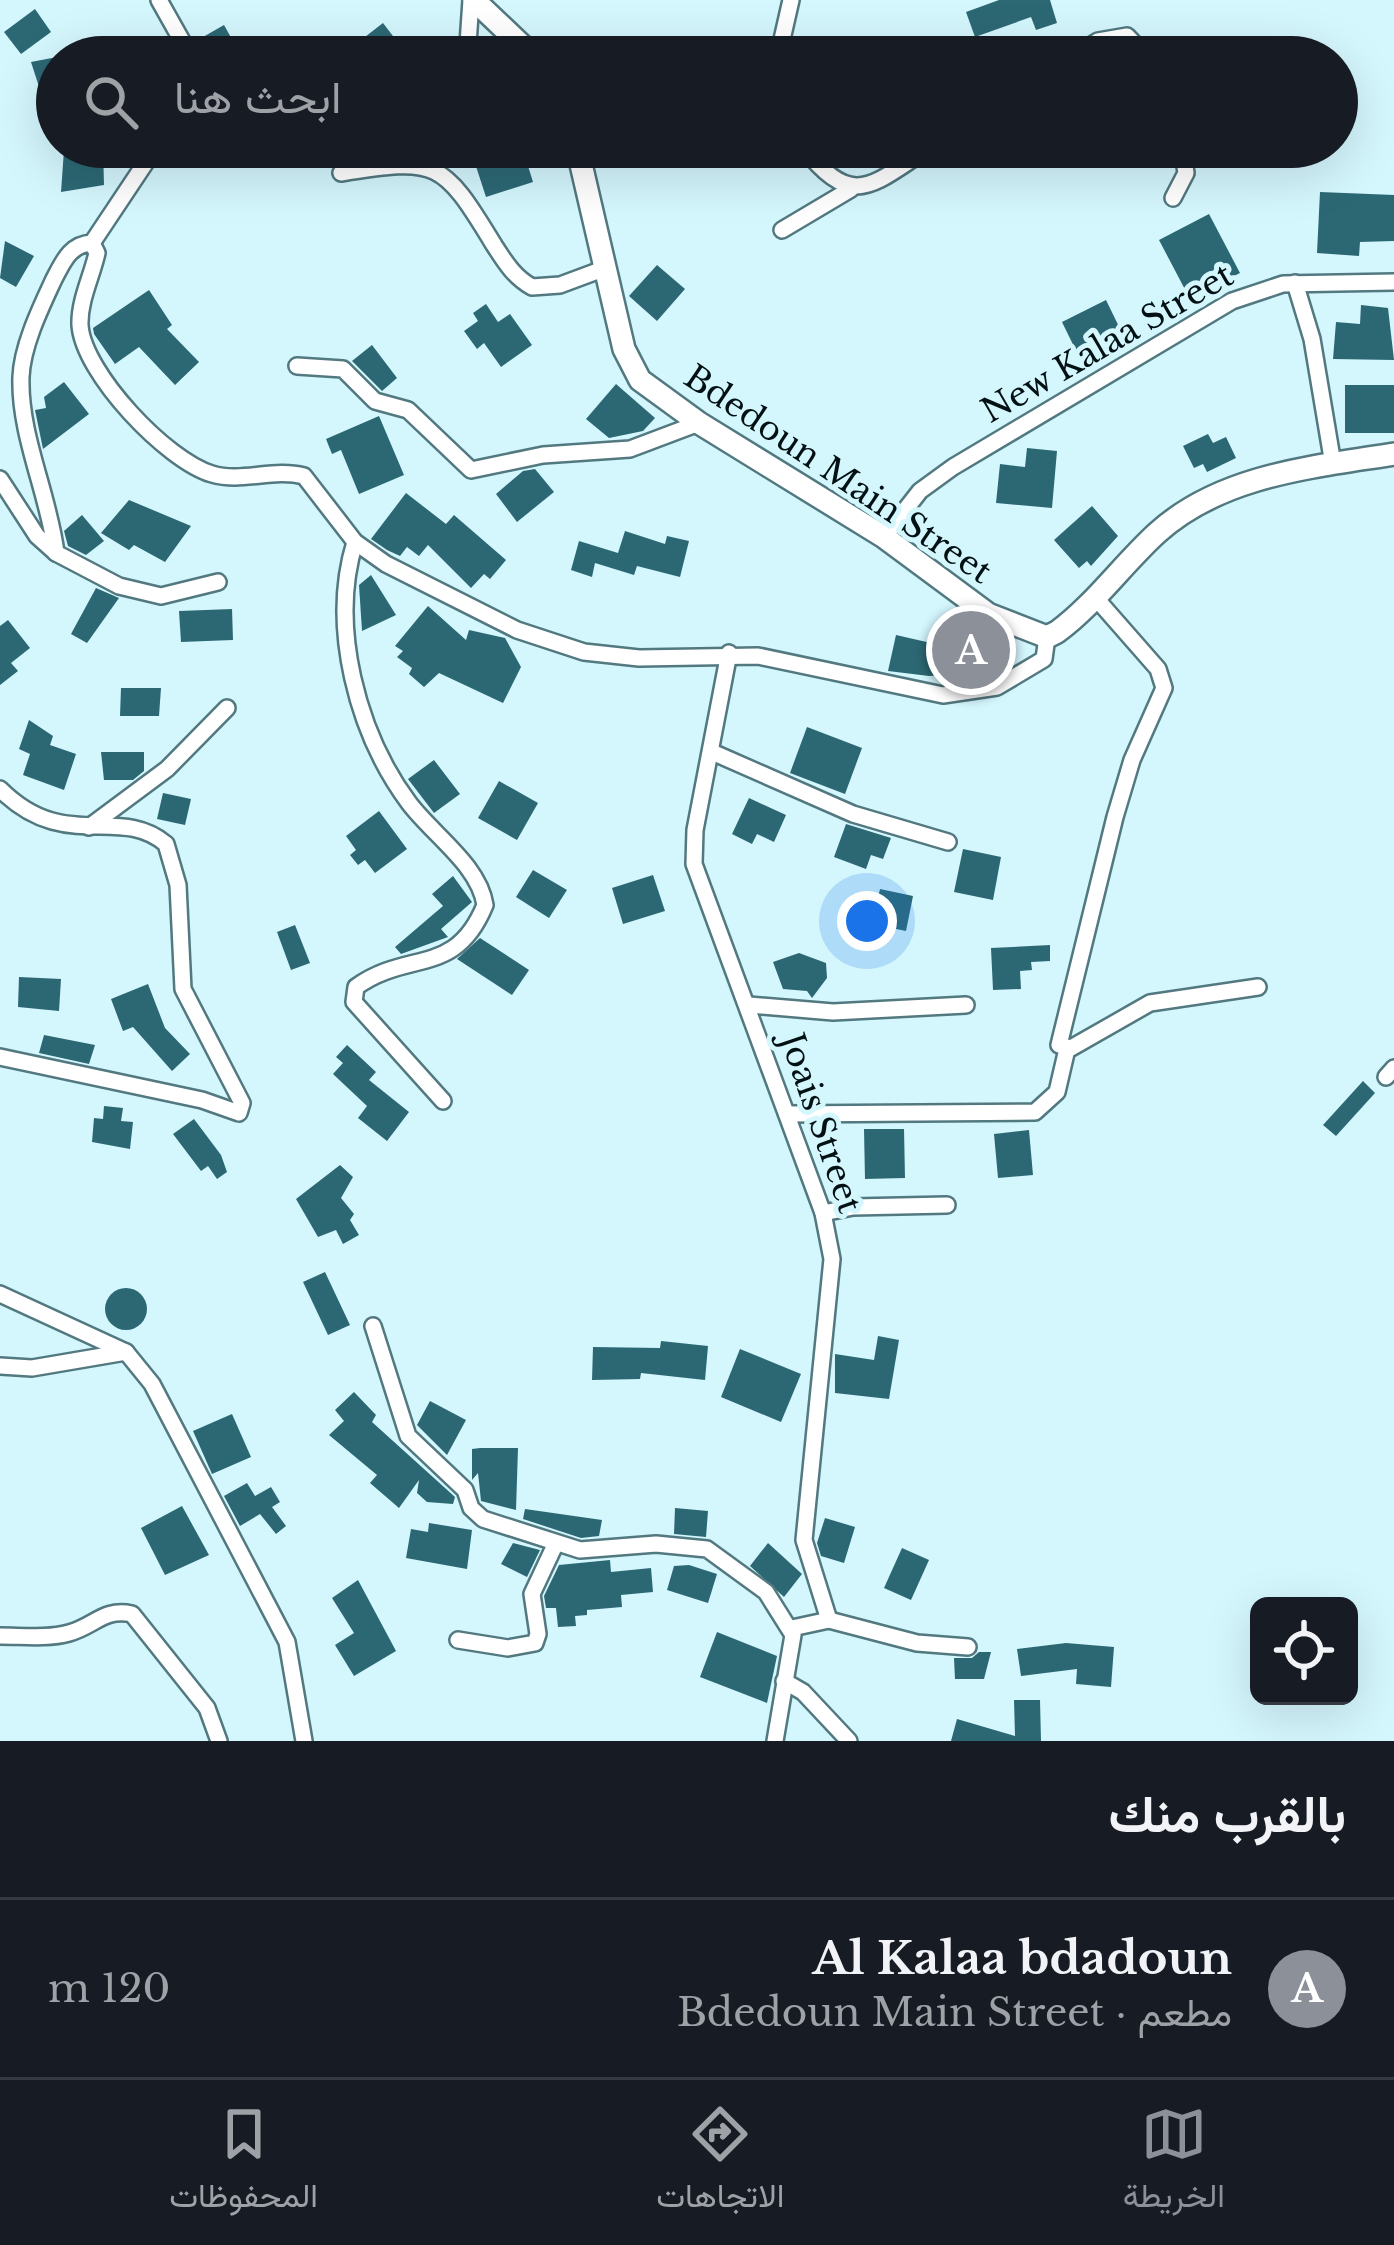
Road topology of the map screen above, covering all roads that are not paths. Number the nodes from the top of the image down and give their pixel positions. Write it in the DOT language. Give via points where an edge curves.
graph roads {
  1 [pos="159,0"];
  2 [pos="472,0"];
  3 [pos="791,0"];
  4 [pos="179,36"];
  5 [pos="469,36"];
  6 [pos="511,36"];
  7 [pos="783,36"];
  8 [pos="142,168"];
  9 [pos="370,168"];
  10 [pos="431,168"];
  11 [pos="582,168"];
  12 [pos="820,168"];
  13 [pos="898,168"];
  14 [pos="1185,168"];
  15 [pos="341,173"];
  16 [pos="850,189"];
  17 [pos="1172,199"];
  18 [pos="782,230"];
  19 [pos="92,243"];
  20 [pos="603,269"];
  21 [pos="1394,282"];
  22 [pos="1295,283"];
  23 [pos="297,366"];
  24 [pos="699,424"];
  25 [pos="1394,454"];
  26 [pos="1333,464"];
  27 [pos="0,479"];
  28 [pos="884,537"];
  29 [pos="355,542"];
  30 [pos="56,553"];
  31 [pos="218,582"];
  32 [pos="1094,596"];
  33 [pos="1047,637"];
  34 [pos="729,653"];
  35 [pos="227,708"];
  36 [pos="712,752"];
  37 [pos="0,789"];
  38 [pos="88,827"];
  39 [pos="948,842"];
  40 [pos="1258,987"];
  41 [pos="749,1005"];
  42 [pos="966,1005"];
  43 [pos="1066,1049"];
  44 [pos="0,1057"];
  45 [pos="443,1101"];
  46 [pos="787,1114"];
  47 [pos="947,1205"];
  48 [pos="823,1213"];
  49 [pos="0,1294"];
  50 [pos="373,1326"];
  51 [pos="126,1352"];
  52 [pos="0,1366"];
  53 [pos="555,1545"];
  54 [pos="829,1620"];
  55 [pos="792,1628"];
  56 [pos="0,1636"];
  57 [pos="458,1640"];
  58 [pos="968,1647"];
  59 [pos="784,1681"];
  60 [pos="219,1741"];
  61 [pos="304,1741"];
  62 [pos="775,1741"];
  63 [pos="849,1741"];
  1 -- 4 [label="street"];
  2 -- 5 [label="street"];
  2 -- 6 [label="main road"];
  3 -- 7 [label="street"];
  8 -- 19 [label="street"];
  9 -- 15 [label="street"];
  10 -- 20 [label="street" via="513,274 532,287"];
  11 -- 20 [label="main road, Bdedoun Main Street"];
  12 -- 16 [label="street"];
  13 -- 16 [label="street"];
  14 -- 17 [label="street"];
  16 -- 18 [label="street"];
  19 -- 29 [label="street" via="97,253 80,328 130,412 207,473 304,476"];
  19 -- 30 [label="street" via="79,244 63,262 22,370"];
  20 -- 24 [label="main road, Bdedoun Main Street" via="640,380"];
  21 -- 22 [label="street, New Kalaa Street"];
  22 -- 26 [label="street"];
  22 -- 28 [label="street, New Kalaa Street" via="1220,308 952,466"];
  23 -- 24 [label="street" via="343,369 375,401 408,410 471,470 629,448"];
  24 -- 28 [label="main road, Bdedoun Main Street"];
  25 -- 26 [label="main road"];
  26 -- 32 [label="main road" via="1244,484 1193,507"];
  27 -- 30 [label="street"];
  28 -- 33 [label="main road, Bdedoun Main Street" via="988,614"];
  29 -- 34 [label="street" via="545,642 614,657"];
  29 -- 45 [label="street" via="345,582 347,641 378,753 485,900 451,954 376,975 353,994 356,1007"];
  30 -- 31 [label="street" via="119,586 161,596"];
  32 -- 33 [label="main road"];
  32 -- 43 [label="street" via="1158,669 1164,688 1115,817 1089,943 1058,1037"];
  33 -- 34 [label="street" via="1044,659 1015,680 944,695"];
  34 -- 36 [label="street, Joais Street"];
  35 -- 38 [label="street" via="167,769"];
  36 -- 39 [label="street" via="853,814"];
  36 -- 41 [label="street, Joais Street" via="694,863"];
  37 -- 38 [label="street" via="38,819"];
  38 -- 44 [label="street" via="140,830 171,854 183,989 238,1090 238,1113"];
  40 -- 43 [label="street" via="1150,1003"];
  41 -- 42 [label="street" via="833,1012"];
  41 -- 46 [label="street, Joais Street"];
  43 -- 46 [label="street" via="1057,1092 1035,1112"];
  46 -- 48 [label="street, Joais Street"];
  47 -- 48 [label="street"];
  48 -- 54 [label="street, Joais Street" via="832,1276 804,1540"];
  49 -- 51 [label="street"];
  50 -- 53 [label="street" via="408,1436 452,1475 483,1520"];
  51 -- 52 [label="street"];
  51 -- 61 [label="street" via="165,1406 287,1642"];
  53 -- 55 [label="street" via="707,1549 751,1578"];
  53 -- 57 [label="street" via="532,1594 535,1643 508,1648"];
  54 -- 55 [label="street"];
  54 -- 58 [label="street"];
  55 -- 59 [label="street"];
  56 -- 60 [label="street" via="51,1636 108,1612 132,1614 207,1708"];
  59 -- 62 [label="street"];
  59 -- 63 [label="street"];
}
